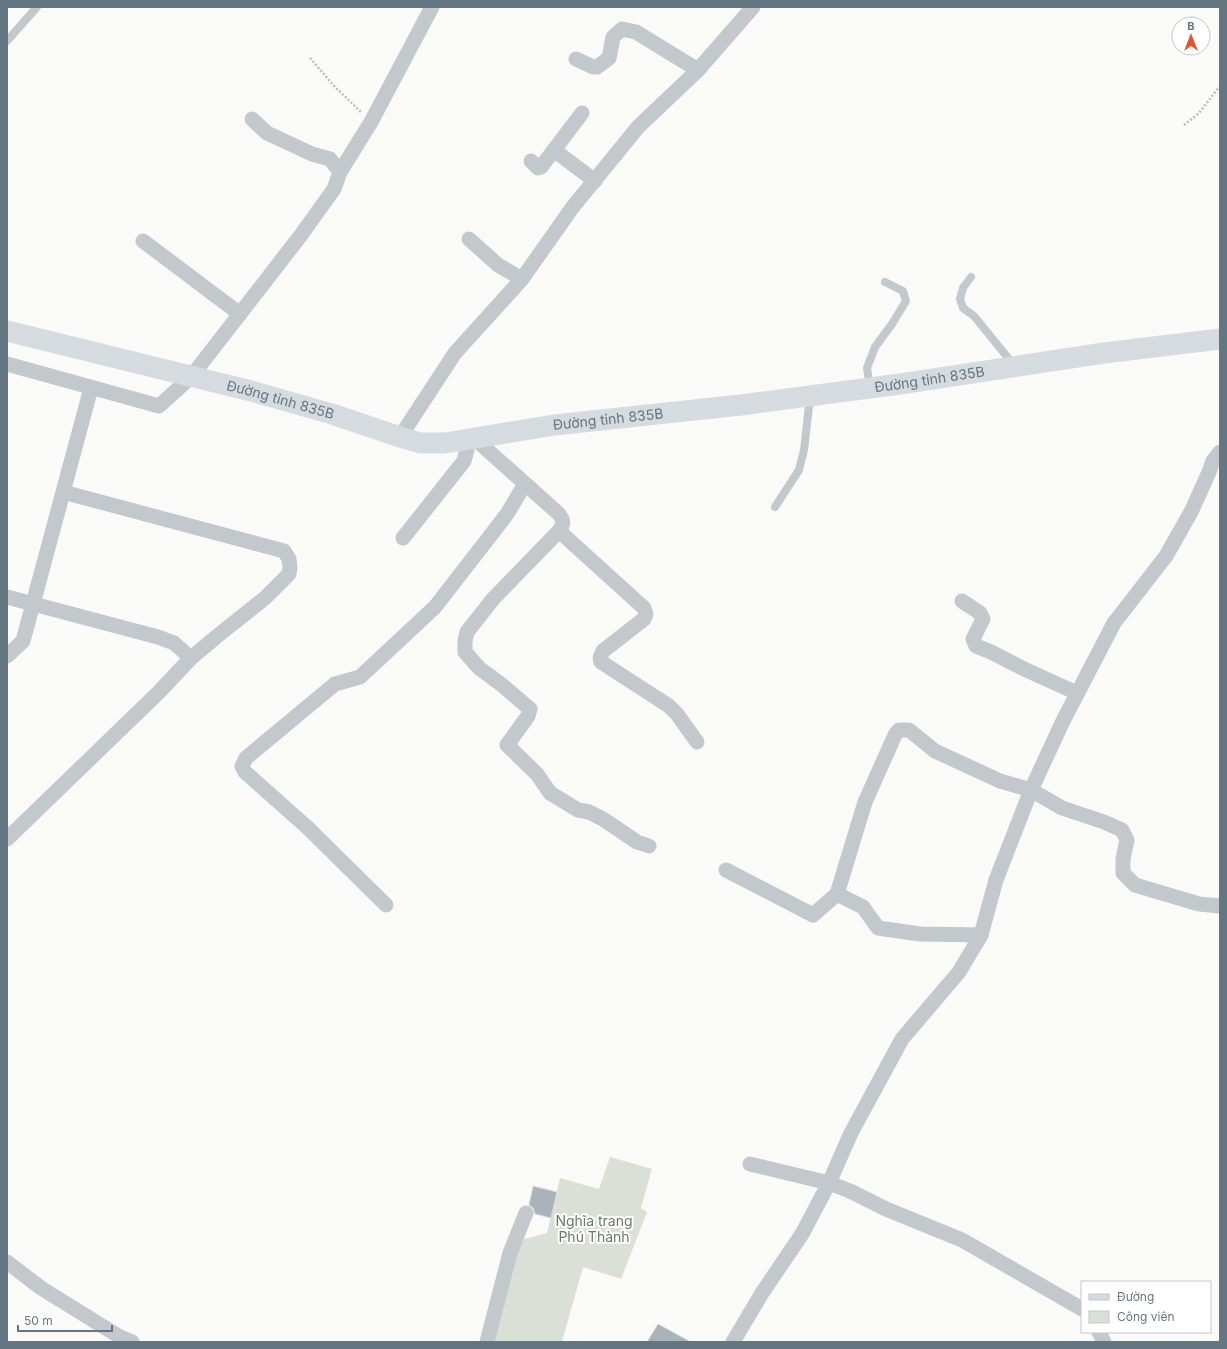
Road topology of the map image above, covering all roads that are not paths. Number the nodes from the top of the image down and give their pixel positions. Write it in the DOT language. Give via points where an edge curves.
graph roads {
  1 [pos="36,7"];
  2 [pos="432,7"];
  3 [pos="752,7"];
  4 [pos="7,41"];
  5 [pos="576,59"];
  6 [pos="698,70"];
  7 [pos="582,113"];
  8 [pos="252,119"];
  9 [pos="554,150"];
  10 [pos="532,161"];
  11 [pos="340,172"];
  12 [pos="595,181"];
  13 [pos="470,239"];
  14 [pos="143,241"];
  15 [pos="971,277"];
  16 [pos="522,278"];
  17 [pos="885,282"];
  18 [pos="240,314"];
  19 [pos="7,331"];
  20 [pos="1220,339"];
  21 [pos="7,364"];
  22 [pos="1015,366"];
  23 [pos="191,377"];
  24 [pos="91,388"];
  25 [pos="871,388"];
  26 [pos="810,396"];
  27 [pos="400,437"];
  28 [pos="469,439"];
  29 [pos="1220,452"];
  30 [pos="525,484"];
  31 [pos="63,492"];
  32 [pos="776,507"];
  33 [pos="559,531"];
  34 [pos="403,538"];
  35 [pos="7,596"];
  36 [pos="962,601"];
  37 [pos="34,603"];
  38 [pos="7,656"];
  39 [pos="191,658"];
  40 [pos="1077,693"];
  41 [pos="697,742"];
  42 [pos="1031,790"];
  43 [pos="7,839"];
  44 [pos="649,846"];
  45 [pos="726,870"];
  46 [pos="837,894"];
  47 [pos="386,904"];
  48 [pos="1220,906"];
  49 [pos="981,935"];
  50 [pos="750,1164"];
  51 [pos="829,1183"];
  52 [pos="526,1213"];
  53 [pos="7,1262"];
  54 [pos="1081,1307"];
  55 [pos="1100,1333"];
  56 [pos="132,1342"];
  57 [pos="487,1342"];
  58 [pos="733,1342"];
  59 [pos="1104,1342"];
  1 -- 4 [label="lane"];
  2 -- 11 [label="street" via="371,122"];
  3 -- 6 [label="street"];
  5 -- 6 [label="street" via="597,67 609,58 613,37 622,29 636,32"];
  6 -- 12 [label="street" via="638,127"];
  7 -- 9 [label="street"];
  8 -- 11 [label="street" via="268,133 312,154 330,159"];
  9 -- 10 [label="street" via="541,167 538,168"];
  9 -- 12 [label="street"];
  11 -- 18 [label="street" via="334,189 301,236"];
  12 -- 16 [label="street" via="572,208"];
  13 -- 16 [label="street" via="498,265"];
  14 -- 18 [label="street"];
  15 -- 22 [label="lane" via="963,288 960,299 963,308 974,316"];
  16 -- 27 [label="street" via="455,353"];
  17 -- 25 [label="lane" via="903,291 906,301 875,347 868,368"];
  18 -- 23 [label="street"];
  19 -- 23 [label="main road, Đường tỉnh 835B"];
  20 -- 22 [label="main road, Đường tỉnh 835B"];
  21 -- 24 [label="street"];
  22 -- 25 [label="main road, Đường tỉnh 835B"];
  23 -- 24 [label="street" via="159,406"];
  23 -- 27 [label="main road, Đường tỉnh 835B" via="332,414"];
  24 -- 31 [label="street"];
  25 -- 26 [label="main road, Đường tỉnh 835B"];
  26 -- 28 [label="main road, Đường tỉnh 835B" via="554,426"];
  26 -- 32 [label="lane" via="804,450 799,470"];
  27 -- 28 [label="main road, Đường tỉnh 835B" via="420,443 445,443"];
  28 -- 30 [label="street"];
  28 -- 34 [label="street" via="464,461"];
  29 -- 40 [label="street" via="1213,461 1192,510 1166,556 1114,623"];
  30 -- 33 [label="street" via="563,519"];
  30 -- 47 [label="street" via="507,514 435,607 360,677 335,684 246,758 242,766 244,772 308,828"];
  31 -- 37 [label="street"];
  31 -- 39 [label="street" via="284,551 289,559 289,574 265,598"];
  33 -- 41 [label="street" via="644,608 646,614 644,619 603,651 601,662 669,706"];
  33 -- 44 [label="street" via="493,598 467,632 464,641 465,652 479,668 530,709 528,716 507,745 538,774 550,793 578,810 603,819 637,842"];
  35 -- 37 [label="street"];
  36 -- 40 [label="street" via="980,613 983,619 973,639 976,646"];
  37 -- 38 [label="street" via="23,641"];
  37 -- 39 [label="street" via="158,637 174,643"];
  39 -- 43 [label="street"];
  40 -- 42 [label="street"];
  42 -- 46 [label="street" via="1000,781 935,751 909,730 899,730 865,802"];
  42 -- 48 [label="street" via="1062,808 1122,830 1126,840 1123,873 1135,885 1199,904"];
  42 -- 49 [label="street" via="996,880"];
  45 -- 46 [label="street" via="813,915"];
  46 -- 49 [label="street" via="863,907 878,928 920,934"];
  49 -- 51 [label="street" via="959,972 902,1039 851,1133"];
  50 -- 51 [label="street"];
  51 -- 54 [label="street" via="962,1240"];
  51 -- 58 [label="street" via="802,1234"];
  52 -- 57 [label="street" via="510,1253"];
  53 -- 56 [label="street" via="41,1288"];
  55 -- 59 [label="street"];
}
